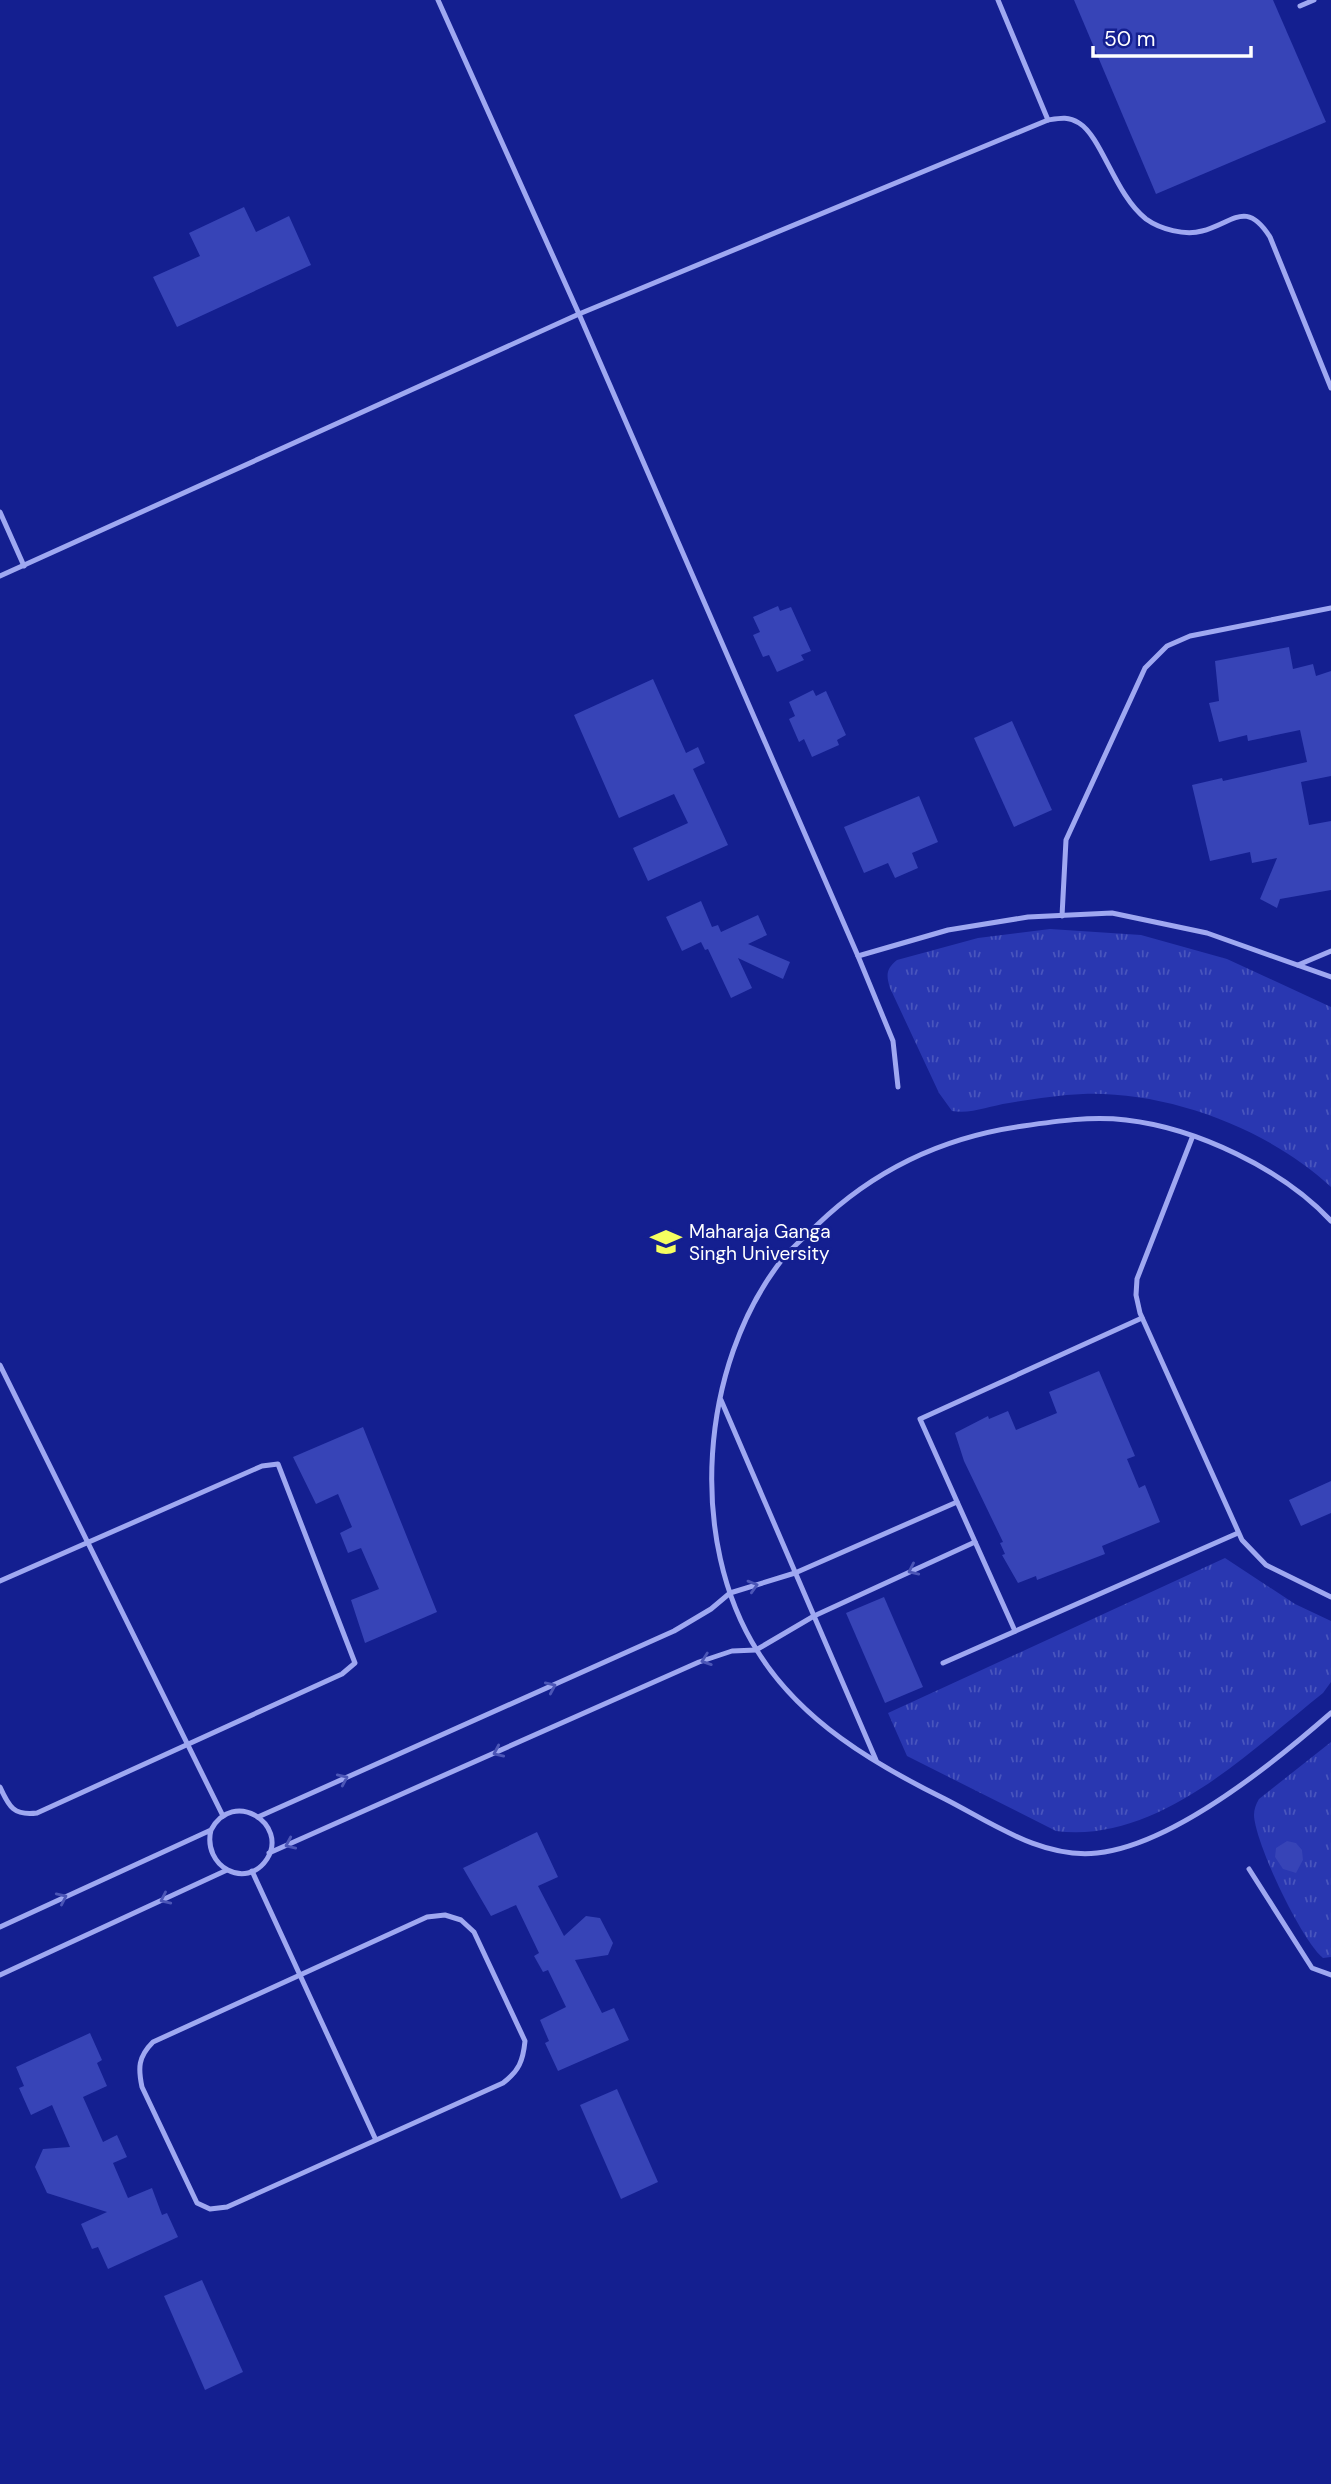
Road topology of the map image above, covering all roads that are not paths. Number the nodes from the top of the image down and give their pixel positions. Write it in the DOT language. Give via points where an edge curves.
graph roads {
  1 [pos="438,0"];
  2 [pos="998,0"];
  3 [pos="1314,0"];
  4 [pos="1300,6"];
  5 [pos="1048,120"];
  6 [pos="579,314"];
  7 [pos="1331,388"];
  8 [pos="0,512"];
  9 [pos="24,566"];
  10 [pos="0,576"];
  11 [pos="1331,608"];
  12 [pos="1062,915"];
  13 [pos="1331,951"];
  14 [pos="858,956"];
  15 [pos="1298,965"];
  16 [pos="1331,978"];
  17 [pos="898,1087"];
  18 [pos="1192,1138"];
  19 [pos="1331,1221"];
  20 [pos="1142,1318"];
  21 [pos="0,1365"];
  22 [pos="721,1400"];
  23 [pos="957,1502"];
  24 [pos="1238,1533"];
  25 [pos="87,1541"];
  26 [pos="975,1542"];
  27 [pos="795,1573"];
  28 [pos="0,1581"];
  29 [pos="730,1593"];
  30 [pos="1331,1597"];
  31 [pos="814,1616"];
  32 [pos="1015,1631"];
  33 [pos="756,1650"];
  34 [pos="943,1663"];
  35 [pos="1331,1713"];
  36 [pos="186,1743"];
  37 [pos="876,1760"];
  38 [pos="0,1787"];
  39 [pos="223,1816"];
  40 [pos="258,1817"];
  41 [pos="211,1830"];
  42 [pos="269,1853"];
  43 [pos="1249,1869"];
  44 [pos="227,1870"];
  45 [pos="252,1871"];
  46 [pos="0,1927"];
  47 [pos="298,1974"];
  48 [pos="0,1975"];
  49 [pos="1331,1975"];
  50 [pos="374,2138"];
  1 -- 6 [label="lane"];
  2 -- 5 [label="lane"];
  3 -- 4 [label="lane"];
  5 -- 6 [label="lane"];
  5 -- 7 [label="lane" via="1066,117 1081,124 1126,201 1148,220 1175,232 1201,232 1246,215 1261,223"];
  6 -- 9 [label="lane"];
  6 -- 14 [label="lane"];
  8 -- 9 [label="lane"];
  9 -- 10 [label="lane"];
  11 -- 12 [label="lane" via="1190,636 1167,646 1145,668 1066,840"];
  12 -- 14 [label="lane" via="948,930"];
  12 -- 15 [label="lane" via="1112,913 1207,933"];
  13 -- 15 [label="lane"];
  14 -- 17 [label="lane" via="893,1041"];
  15 -- 16 [label="lane"];
  18 -- 19 [label="lane" via="1282,1178"];
  18 -- 20 [label="lane" via="1138,1279 1136,1295"];
  18 -- 22 [label="lane" via="1127,1120 1062,1120 969,1137 901,1161 865,1185 783,1258 744,1323"];
  20 -- 23 [label="lane" via="920,1419"];
  20 -- 24 [label="lane"];
  21 -- 25 [label="lane"];
  22 -- 27 [label="lane"];
  22 -- 29 [label="lane" via="710,1498"];
  23 -- 26 [label="lane"];
  23 -- 27 [label="lane"];
  24 -- 30 [label="lane" via="1266,1565"];
  24 -- 32 [label="lane"];
  25 -- 28 [label="lane"];
  25 -- 36 [label="lane"];
  25 -- 36 [label="lane" via="261,1466 278,1464 355,1663 342,1674"];
  26 -- 31 [label="lane, one-way"];
  26 -- 32 [label="lane"];
  29 -- 27 [label="lane, one-way"];
  27 -- 31 [label="lane"];
  29 -- 33 [label="lane"];
  40 -- 29 [label="lane, one-way" via="674,1631"];
  31 -- 33 [label="lane"];
  31 -- 37 [label="lane"];
  32 -- 34 [label="lane"];
  33 -- 37 [label="lane" via="815,1720"];
  33 -- 42 [label="lane, one-way" via="732,1651 699,1662"];
  35 -- 37 [label="lane" via="1228,1794 1166,1829 1125,1847 1096,1853 1059,1852 1031,1843"];
  36 -- 38 [label="lane" via="37,1813 22,1815 9,1808"];
  36 -- 39 [label="lane"];
  39 -- 40 [label="lane" via="244,1811"];
  39 -- 41 [label="lane"];
  40 -- 42 [label="lane" via="268,1829"];
  41 -- 44 [label="lane" via="210,1849"];
  46 -- 41 [label="lane, one-way"];
  42 -- 45 [label="lane"];
  43 -- 49 [label="lane" via="1312,1968"];
  44 -- 45 [label="lane"];
  44 -- 48 [label="lane, one-way"];
  45 -- 47 [label="lane"];
  47 -- 50 [label="lane"];
  47 -- 50 [label="lane" via="427,1917 445,1915 461,1920 474,1932 514,2016 525,2040 524,2057 516,2073 503,2083"];
  47 -- 50 [label="lane" via="153,2042 143,2052 138,2068 142,2087 188,2190 197,2203 210,2209 227,2207"];
}
